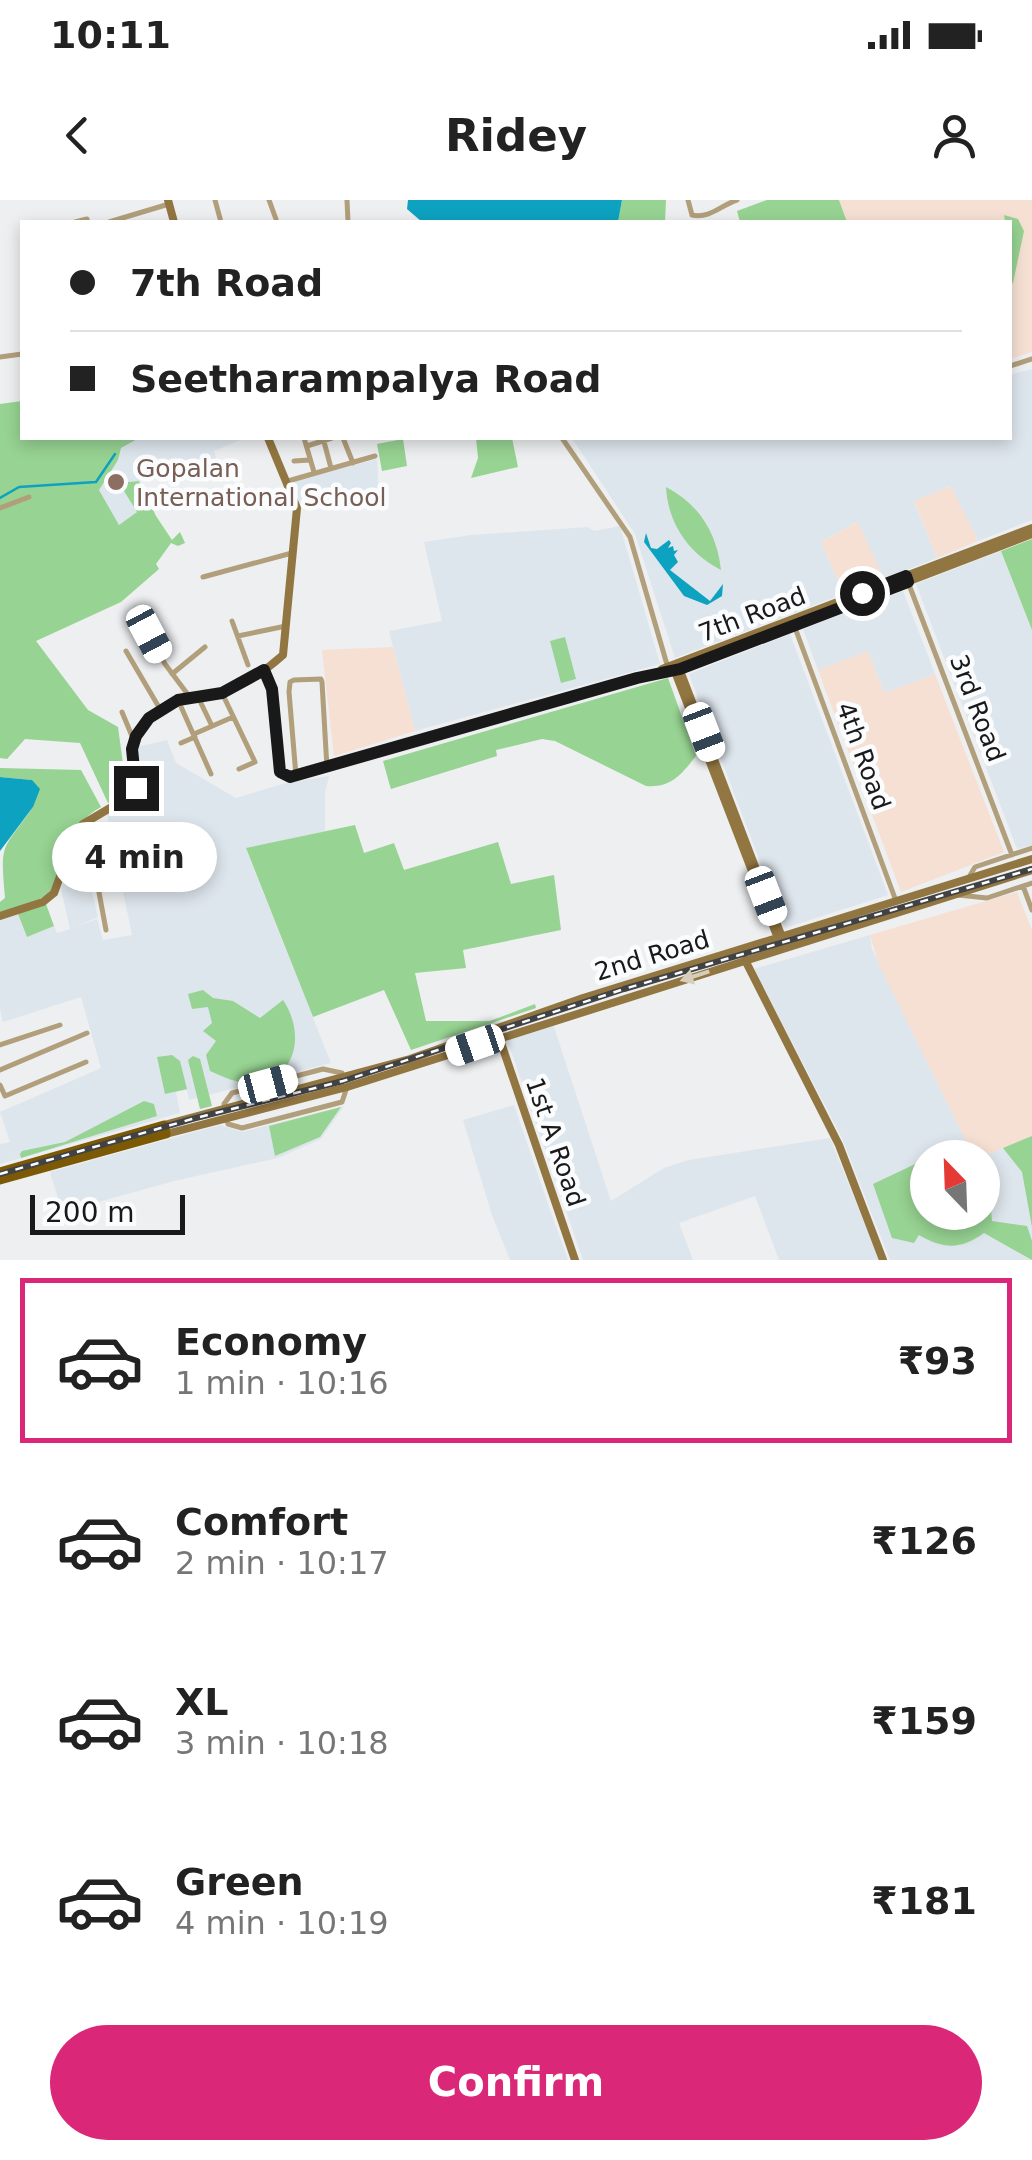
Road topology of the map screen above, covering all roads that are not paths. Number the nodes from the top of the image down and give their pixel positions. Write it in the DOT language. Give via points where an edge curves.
graph roads {
  1 [pos="688,200"];
  2 [pos="737,200"];
  3 [pos="168,202"];
  4 [pos="114,220"];
  5 [pos="269,440"];
  6 [pos="305,440"];
  7 [pos="322,440"];
  8 [pos="326,440"];
  9 [pos="344,440"];
  10 [pos="563,440"];
  11 [pos="308,446"];
  12 [pos="375,456"];
  13 [pos="310,460"];
  14 [pos="294,461"];
  15 [pos="353,463"];
  16 [pos="331,468"];
  17 [pos="314,472"];
  18 [pos="288,481"];
  19 [pos="29,498"];
  20 [pos="0,508"];
  21 [pos="1032,531"];
  22 [pos="294,552"];
  23 [pos="203,577"];
  24 [pos="908,579"];
  25 [pos="232,621"];
  26 [pos="792,623"];
  27 [pos="286,626"];
  28 [pos="149,634"];
  29 [pos="238,636"];
  30 [pos="205,647"];
  31 [pos="126,652"];
  32 [pos="248,665"];
  33 [pos="673,668"];
  34 [pos="264,670"];
  35 [pos="172,674"];
  36 [pos="222,693"];
  37 [pos="193,697"];
  38 [pos="178,700"];
  39 [pos="160,710"];
  40 [pos="122,712"];
  41 [pos="233,717"];
  42 [pos="212,726"];
  43 [pos="194,736"];
  44 [pos="134,741"];
  45 [pos="180,743"];
  46 [pos="327,768"];
  47 [pos="239,769"];
  48 [pos="211,774"];
  49 [pos="296,776"];
  50 [pos="83,824"];
  51 [pos="1032,848"];
  52 [pos="1012,855"];
  53 [pos="1032,859"];
  54 [pos="1032,870"];
  55 [pos="968,880"];
  56 [pos="1032,883"];
  57 [pos="1023,886"];
  58 [pos="956,895"];
  59 [pos="896,901"];
  60 [pos="1032,910"];
  61 [pos="0,916"];
  62 [pos="106,930"];
  63 [pos="779,937"];
  64 [pos="784,948"];
  65 [pos="745,960"];
  66 [pos="570,1002"];
  67 [pos="558,1007"];
  68 [pos="567,1016"];
  69 [pos="60,1025"];
  70 [pos="87,1033"];
  71 [pos="498,1037"];
  72 [pos="0,1046"];
  73 [pos="86,1062"];
  74 [pos="0,1070"];
  75 [pos="345,1083"];
  76 [pos="0,1085"];
  77 [pos="226,1114"];
  78 [pos="165,1129"];
  79 [pos="0,1176"];
  80 [pos="575,1260"];
  81 [pos="883,1260"];
  1 -- 2 [label="street" via="692,215 701,217"];
  3 -- 4 [label="street"];
  5 -- 18 [label="street"];
  6 -- 11 [label="street"];
  7 -- 11 [label="street"];
  8 -- 16 [label="street"];
  9 -- 15 [label="street"];
  10 -- 33 [label="street" via="630,538"];
  11 -- 13 [label="street"];
  12 -- 15 [label="street"];
  13 -- 14 [label="street"];
  13 -- 17 [label="street"];
  15 -- 16 [label="street"];
  16 -- 17 [label="street"];
  17 -- 18 [label="street"];
  18 -- 22 [label="street" via="297,508"];
  19 -- 20 [label="street"];
  21 -- 24 [label="street, 7th Road"];
  22 -- 23 [label="street"];
  22 -- 27 [label="street"];
  24 -- 26 [label="street, 7th Road"];
  24 -- 52 [label="street, 3rd Road"];
  25 -- 29 [label="street"];
  26 -- 33 [label="street, 7th Road"];
  26 -- 59 [label="street, 4th Road"];
  27 -- 29 [label="street"];
  27 -- 34 [label="street" via="285,652"];
  28 -- 35 [label="street"];
  29 -- 32 [label="street"];
  30 -- 35 [label="street"];
  31 -- 39 [label="street"];
  33 -- 46 [label="street, 7th Road"];
  33 -- 63 [label="street"];
  34 -- 36 [label="street"];
  34 -- 49 [label="street, 7th Road" via="280,772"];
  35 -- 37 [label="street"];
  36 -- 37 [label="street"];
  36 -- 41 [label="street"];
  37 -- 38 [label="street"];
  37 -- 42 [label="street"];
  38 -- 39 [label="street"];
  38 -- 43 [label="street"];
  39 -- 44 [label="street"];
  40 -- 44 [label="street"];
  41 -- 42 [label="street"];
  41 -- 47 [label="street" via="255,762"];
  42 -- 43 [label="street"];
  43 -- 45 [label="street"];
  43 -- 48 [label="street"];
  44 -- 50 [label="street" via="136,788"];
  46 -- 49 [label="street, 7th Road"];
  46 -- 49 [label="street" via="321,679 294,680 289,692"];
  50 -- 61 [label="street" via="54,892"];
  50 -- 62 [label="street"];
  51 -- 52 [label="street"];
  52 -- 55 [label="street" via="975,867"];
  53 -- 55 [label="street, 2nd Road"];
  54 -- 58 [label="street, 2nd Road"];
  55 -- 59 [label="street, 2nd Road"];
  56 -- 57 [label="street"];
  57 -- 58 [label="street" via="987,898"];
  57 -- 60 [label="street"];
  58 -- 64 [label="street, 2nd Road"];
  59 -- 63 [label="street, 2nd Road"];
  63 -- 64 [label="street"];
  63 -- 66 [label="street, 2nd Road"];
  64 -- 65 [label="street, 2nd Road"];
  65 -- 68 [label="street, 2nd Road, one-way"];
  65 -- 81 [label="street" via="839,1145"];
  66 -- 67 [label="street, 2nd Road"];
  66 -- 68 [label="street"];
  67 -- 68 [label="street"];
  67 -- 75 [label="street, 2nd Road"];
  68 -- 71 [label="street, 2nd Road"];
  69 -- 72 [label="street"];
  70 -- 74 [label="street"];
  71 -- 75 [label="street, 2nd Road"];
  71 -- 80 [label="street, 1st A Road"];
  73 -- 76 [label="street" via="5,1096"];
  75 -- 77 [label="street, 2nd Road"];
  75 -- 77 [label="street, 2nd Road" via="342,1073 324,1069 232,1093"];
  77 -- 78 [label="street, 2nd Road"];
  78 -- 79 [label="main road, 2nd Road"];
}
